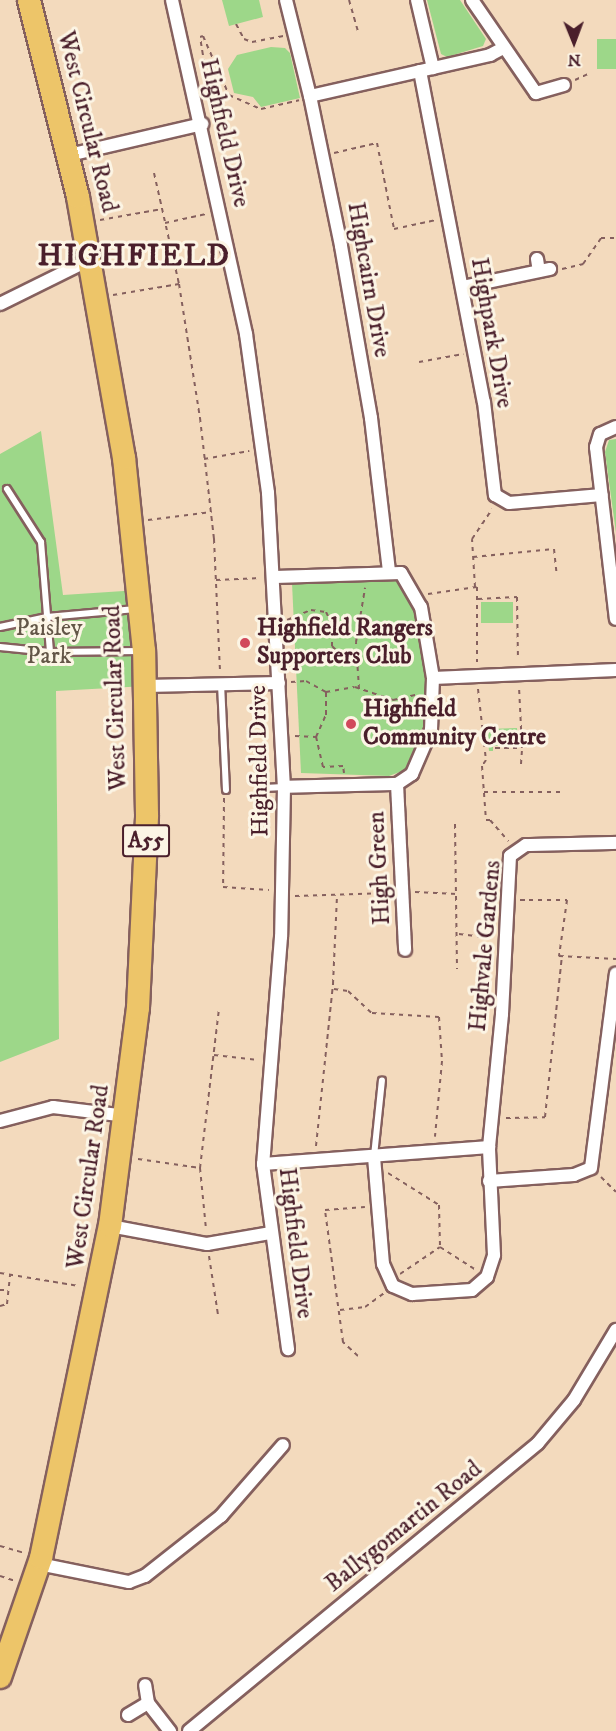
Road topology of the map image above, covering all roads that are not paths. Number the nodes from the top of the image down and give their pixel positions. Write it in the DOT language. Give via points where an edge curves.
graph roads {
  1 [pos="29,0"];
  2 [pos="172,0"];
  3 [pos="286,0"];
  4 [pos="417,0"];
  5 [pos="472,0"];
  6 [pos="503,48"];
  7 [pos="434,68"];
  8 [pos="420,71"];
  9 [pos="564,86"];
  10 [pos="310,96"];
  11 [pos="202,124"];
  12 [pos="69,155"];
  13 [pos="91,259"];
  14 [pos="542,266"];
  15 [pos="463,287"];
  16 [pos="0,304"];
  17 [pos="616,427"];
  18 [pos="7,489"];
  19 [pos="602,495"];
  20 [pos="614,560"];
  21 [pos="389,571"];
  22 [pos="275,577"];
  23 [pos="141,609"];
  24 [pos="47,617"];
  25 [pos="616,619"];
  26 [pos="0,627"];
  27 [pos="0,647"];
  28 [pos="50,651"];
  29 [pos="144,651"];
  30 [pos="616,670"];
  31 [pos="433,678"];
  32 [pos="279,683"];
  33 [pos="221,684"];
  34 [pos="146,686"];
  35 [pos="397,784"];
  36 [pos="264,788"];
  37 [pos="284,788"];
  38 [pos="226,790"];
  39 [pos="616,843"];
  40 [pos="405,950"];
  41 [pos="616,974"];
  42 [pos="382,1080"];
  43 [pos="126,1116"];
  44 [pos="0,1121"];
  45 [pos="489,1147"];
  46 [pos="375,1161"];
  47 [pos="263,1164"];
  48 [pos="489,1181"];
  49 [pos="110,1226"];
  50 [pos="271,1233"];
  51 [pos="616,1330"];
  52 [pos="288,1349"];
  53 [pos="283,1445"];
  54 [pos="40,1561"];
  55 [pos="0,1677"];
  56 [pos="145,1685"];
  57 [pos="148,1703"];
  58 [pos="128,1715"];
  59 [pos="171,1731"];
  60 [pos="189,1731"];
  1 -- 12 [label="highway, West Circular Road / A55"];
  2 -- 11 [label="street, Highfield Drive"];
  3 -- 10 [label="street, Highcairn Drive"];
  4 -- 7 [label="street"];
  5 -- 6 [label="street"];
  6 -- 7 [label="street"];
  6 -- 9 [label="street" via="536,93"];
  7 -- 8 [label="street"];
  8 -- 10 [label="street"];
  8 -- 15 [label="street, Highpark Drive"];
  10 -- 21 [label="street, Highcairn Drive" via="371,418"];
  11 -- 12 [label="street"];
  11 -- 22 [label="street, Highfield Drive" via="246,334"];
  12 -- 13 [label="highway, West Circular Road / A55"];
  13 -- 16 [label="street"];
  13 -- 23 [label="highway, West Circular Road / A55" via="132,522"];
  14 -- 15 [label="street"];
  15 -- 19 [label="street, Highpark Drive" via="498,500 509,503"];
  17 -- 19 [label="street" via="600,434 596,447"];
  18 -- 24 [label="lane" via="41,542"];
  19 -- 20 [label="street"];
  20 -- 25 [label="street"];
  21 -- 22 [label="street"];
  21 -- 31 [label="street, High Green" via="401,573 417,598"];
  22 -- 32 [label="street, Highfield Drive"];
  23 -- 24 [label="lane"];
  23 -- 29 [label="highway, West Circular Road / A55"];
  24 -- 26 [label="lane"];
  24 -- 28 [label="lane"];
  27 -- 28 [label="lane"];
  28 -- 29 [label="lane"];
  29 -- 34 [label="highway, West Circular Road / A55"];
  30 -- 31 [label="street"];
  31 -- 35 [label="street, High Green" via="431,730 412,774"];
  32 -- 33 [label="street"];
  32 -- 37 [label="street, Highfield Drive"];
  33 -- 34 [label="street"];
  33 -- 38 [label="lane"];
  34 -- 43 [label="highway, West Circular Road / A55" via="144,923"];
  35 -- 37 [label="street, High Green"];
  35 -- 40 [label="street, High Green"];
  36 -- 37 [label="lane"];
  37 -- 47 [label="street, Highfield Drive" via="282,893"];
  39 -- 45 [label="street, Highvale Gardens" via="526,845 510,856"];
  41 -- 48 [label="street" via="591,1168 574,1175"];
  42 -- 46 [label="lane"];
  43 -- 44 [label="street" via="53,1107"];
  43 -- 49 [label="highway, West Circular Road / A55"];
  45 -- 46 [label="street"];
  45 -- 48 [label="street, Highvale Gardens"];
  46 -- 47 [label="street"];
  46 -- 48 [label="street, Highvale Gardens" via="383,1264 392,1283 412,1294 472,1290 487,1277 495,1255"];
  47 -- 50 [label="street, Highfield Drive"];
  49 -- 50 [label="street" via="207,1244"];
  49 -- 54 [label="highway, West Circular Road / A55"];
  50 -- 52 [label="street, Highfield Drive"];
  51 -- 60 [label="street, Ballygomartin Road" via="574,1400 538,1443"];
  53 -- 54 [label="street" via="221,1516 146,1576 129,1582"];
  54 -- 55 [label="highway, West Circular Road / A55"];
  56 -- 57 [label="street"];
  57 -- 58 [label="street"];
  57 -- 59 [label="street"];
}
